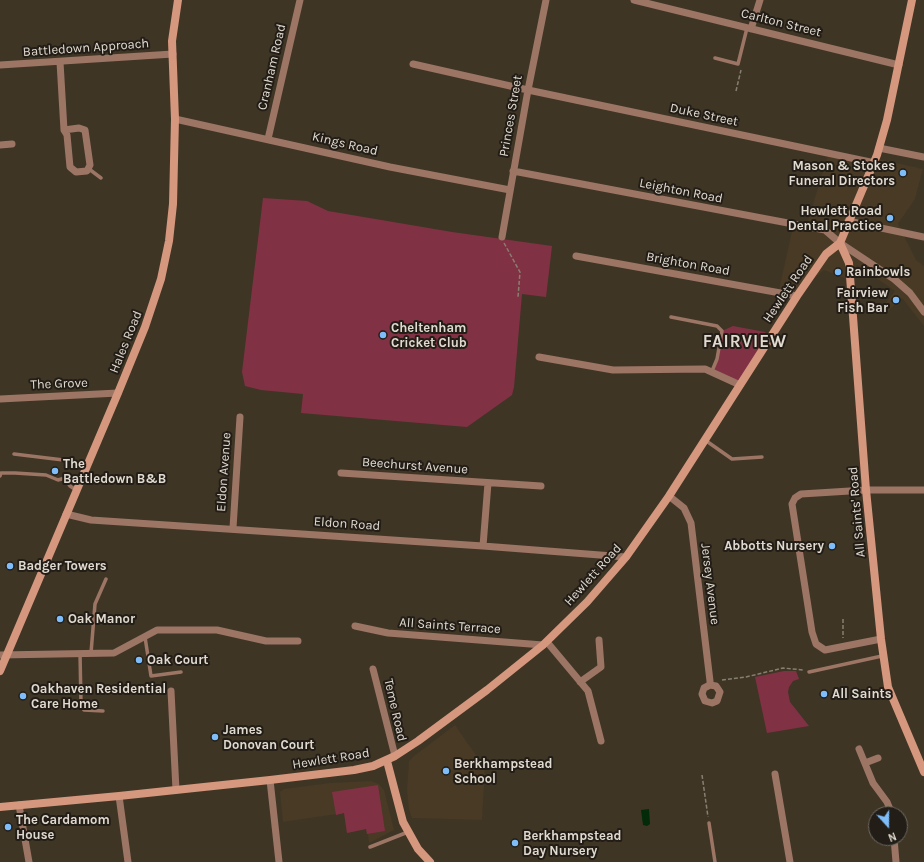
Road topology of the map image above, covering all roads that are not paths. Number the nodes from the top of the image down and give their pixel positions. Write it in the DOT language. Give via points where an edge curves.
graph roads {
  1 [pos="178,0"];
  2 [pos="300,0"];
  3 [pos="546,0"];
  4 [pos="634,0"];
  5 [pos="760,0"];
  6 [pos="912,0"];
  7 [pos="749,28"];
  8 [pos="173,54"];
  9 [pos="715,58"];
  10 [pos="60,62"];
  11 [pos="413,64"];
  12 [pos="0,65"];
  13 [pos="899,65"];
  14 [pos="528,90"];
  15 [pos="175,119"];
  16 [pos="64,130"];
  17 [pos="268,140"];
  18 [pos="12,144"];
  19 [pos="0,145"];
  20 [pos="879,148"];
  21 [pos="924,158"];
  22 [pos="874,163"];
  23 [pos="89,170"];
  24 [pos="513,171"];
  25 [pos="101,178"];
  26 [pos="510,190"];
  27 [pos="848,222"];
  28 [pos="924,237"];
  29 [pos="502,238"];
  30 [pos="840,244"];
  31 [pos="576,256"];
  32 [pos="797,296"];
  33 [pos="924,312"];
  34 [pos="671,317"];
  35 [pos="539,357"];
  36 [pos="712,371"];
  37 [pos="740,385"];
  38 [pos="118,393"];
  39 [pos="0,399"];
  40 [pos="240,417"];
  41 [pos="705,440"];
  42 [pos="14,454"];
  43 [pos="762,457"];
  44 [pos="88,463"];
  45 [pos="341,473"];
  46 [pos="0,476"];
  47 [pos="488,483"];
  48 [pos="541,486"];
  49 [pos="76,490"];
  50 [pos="866,490"];
  51 [pos="924,490"];
  52 [pos="669,496"];
  53 [pos="66,514"];
  54 [pos="233,528"];
  55 [pos="483,546"];
  56 [pos="626,558"];
  57 [pos="106,579"];
  58 [pos="355,626"];
  59 [pos="144,637"];
  60 [pos="881,639"];
  61 [pos="599,640"];
  62 [pos="298,641"];
  63 [pos="545,643"];
  64 [pos="80,653"];
  65 [pos="91,653"];
  66 [pos="3,655"];
  67 [pos="884,656"];
  68 [pos="373,669"];
  69 [pos="0,671"];
  70 [pos="181,672"];
  71 [pos="808,672"];
  72 [pos="580,682"];
  73 [pos="710,683"];
  74 [pos="171,691"];
  75 [pos="103,712"];
  76 [pos="601,741"];
  77 [pos="859,749"];
  78 [pos="395,756"];
  79 [pos="878,758"];
  80 [pos="387,761"];
  81 [pos="865,763"];
  82 [pos="924,772"];
  83 [pos="775,774"];
  84 [pos="270,780"];
  85 [pos="176,790"];
  86 [pos="119,796"];
  87 [pos="18,805"];
  88 [pos="0,806"];
  89 [pos="888,806"];
  90 [pos="709,823"];
  91 [pos="408,832"];
  92 [pos="895,846"];
  93 [pos="370,847"];
  94 [pos="29,862"];
  95 [pos="128,862"];
  96 [pos="279,862"];
  97 [pos="430,862"];
  98 [pos="715,862"];
  99 [pos="790,862"];
  100 [pos="896,862"];
  1 -- 8 [label="street, Hales Road" via="173,28"];
  2 -- 17 [label="street, Cranham Road"];
  3 -- 14 [label="street, Princes Street"];
  4 -- 7 [label="street, Carlton Street"];
  5 -- 7 [label="street"];
  6 -- 13 [label="street"];
  7 -- 9 [label="lane" via="738,64"];
  7 -- 13 [label="street, Carlton Street"];
  8 -- 10 [label="street, Battledown Approach"];
  8 -- 15 [label="street, Hales Road"];
  10 -- 12 [label="street, Battledown Approach"];
  10 -- 16 [label="street"];
  11 -- 14 [label="street, Duke Street"];
  13 -- 20 [label="street"];
  14 -- 22 [label="street, Duke Street"];
  14 -- 24 [label="street, Princes Street"];
  15 -- 17 [label="street, Kings Road"];
  15 -- 38 [label="street, Hales Road" via="173,204 164,263 151,311"];
  16 -- 23 [label="street" via="67,135 71,169 76,172"];
  16 -- 23 [label="street" via="85,130"];
  17 -- 26 [label="street, Kings Road"];
  18 -- 19 [label="street"];
  20 -- 21 [label="street"];
  20 -- 22 [label="street"];
  22 -- 27 [label="street"];
  23 -- 25 [label="lane"];
  24 -- 26 [label="street, Princes Street"];
  24 -- 30 [label="street, Leighton Road" via="825,230"];
  26 -- 29 [label="street, Princes Street"];
  27 -- 28 [label="street"];
  27 -- 30 [label="street"];
  30 -- 32 [label="street, Hewlett Road" via="826,254"];
  30 -- 33 [label="street, Leighton Road" via="898,283"];
  30 -- 50 [label="street, All Saints' Road" via="849,263"];
  31 -- 32 [label="street, Brighton Road"];
  32 -- 37 [label="street, Hewlett Road"];
  34 -- 36 [label="lane" via="717,326 722,331 717,360"];
  35 -- 36 [label="street" via="613,370"];
  36 -- 37 [label="street"];
  37 -- 41 [label="street, Hewlett Road"];
  38 -- 39 [label="street, The Grove"];
  38 -- 44 [label="street, Hales Road"];
  40 -- 54 [label="street, Eldon Avenue"];
  41 -- 43 [label="lane" via="732,459"];
  41 -- 52 [label="street, Hewlett Road"];
  42 -- 44 [label="lane"];
  44 -- 49 [label="street, Hales Road"];
  45 -- 47 [label="street, Beechurst Avenue"];
  46 -- 49 [label="lane" via="1,473 14,473 46,475 58,480 65,478"];
  47 -- 48 [label="street, Beechurst Avenue"];
  47 -- 55 [label="street"];
  49 -- 53 [label="street, Hales Road"];
  50 -- 51 [label="street"];
  50 -- 60 [label="street, All Saints' Road"];
  50 -- 60 [label="street" via="801,494 792,504 816,644 825,650"];
  52 -- 56 [label="street, Hewlett Road"];
  52 -- 73 [label="street, Jersey Avenue" via="682,505 689,518"];
  53 -- 54 [label="street, Eldon Road" via="91,520"];
  53 -- 66 [label="street, Hales Road"];
  54 -- 55 [label="street, Eldon Road"];
  55 -- 56 [label="street, Eldon Road"];
  56 -- 63 [label="street, Hewlett Road" via="587,602"];
  57 -- 65 [label="lane" via="95,604"];
  58 -- 63 [label="street, All Saints Terrace" via="388,633"];
  59 -- 62 [label="street" via="157,630 217,630 266,641"];
  59 -- 65 [label="street" via="114,653"];
  59 -- 70 [label="lane" via="151,676"];
  60 -- 67 [label="street, All Saints' Road"];
  61 -- 72 [label="street" via="601,667"];
  63 -- 72 [label="street"];
  63 -- 78 [label="street, Hewlett Road" via="468,705"];
  64 -- 65 [label="street"];
  64 -- 66 [label="street"];
  64 -- 75 [label="lane" via="81,705 84,710"];
  66 -- 69 [label="street, Hales Road"];
  67 -- 71 [label="lane"];
  67 -- 82 [label="street, All Saints' Road" via="888,687"];
  68 -- 78 [label="street, Teme Road"];
  72 -- 76 [label="street" via="590,696"];
  74 -- 85 [label="street"];
  77 -- 81 [label="street"];
  78 -- 80 [label="street, Hewlett Road"];
  79 -- 81 [label="street"];
  80 -- 84 [label="street, Hewlett Road" via="354,770"];
  80 -- 91 [label="street"];
  81 -- 89 [label="street" via="873,783"];
  83 -- 99 [label="street"];
  84 -- 85 [label="street, Hewlett Road"];
  84 -- 96 [label="street"];
  85 -- 86 [label="street, Hewlett Road"];
  86 -- 87 [label="street, Hewlett Road"];
  86 -- 95 [label="street"];
  87 -- 88 [label="street, Hewlett Road"];
  87 -- 94 [label="street"];
  90 -- 98 [label="lane"];
  91 -- 93 [label="lane"];
  91 -- 97 [label="street"];
  92 -- 100 [label="street"];
}
